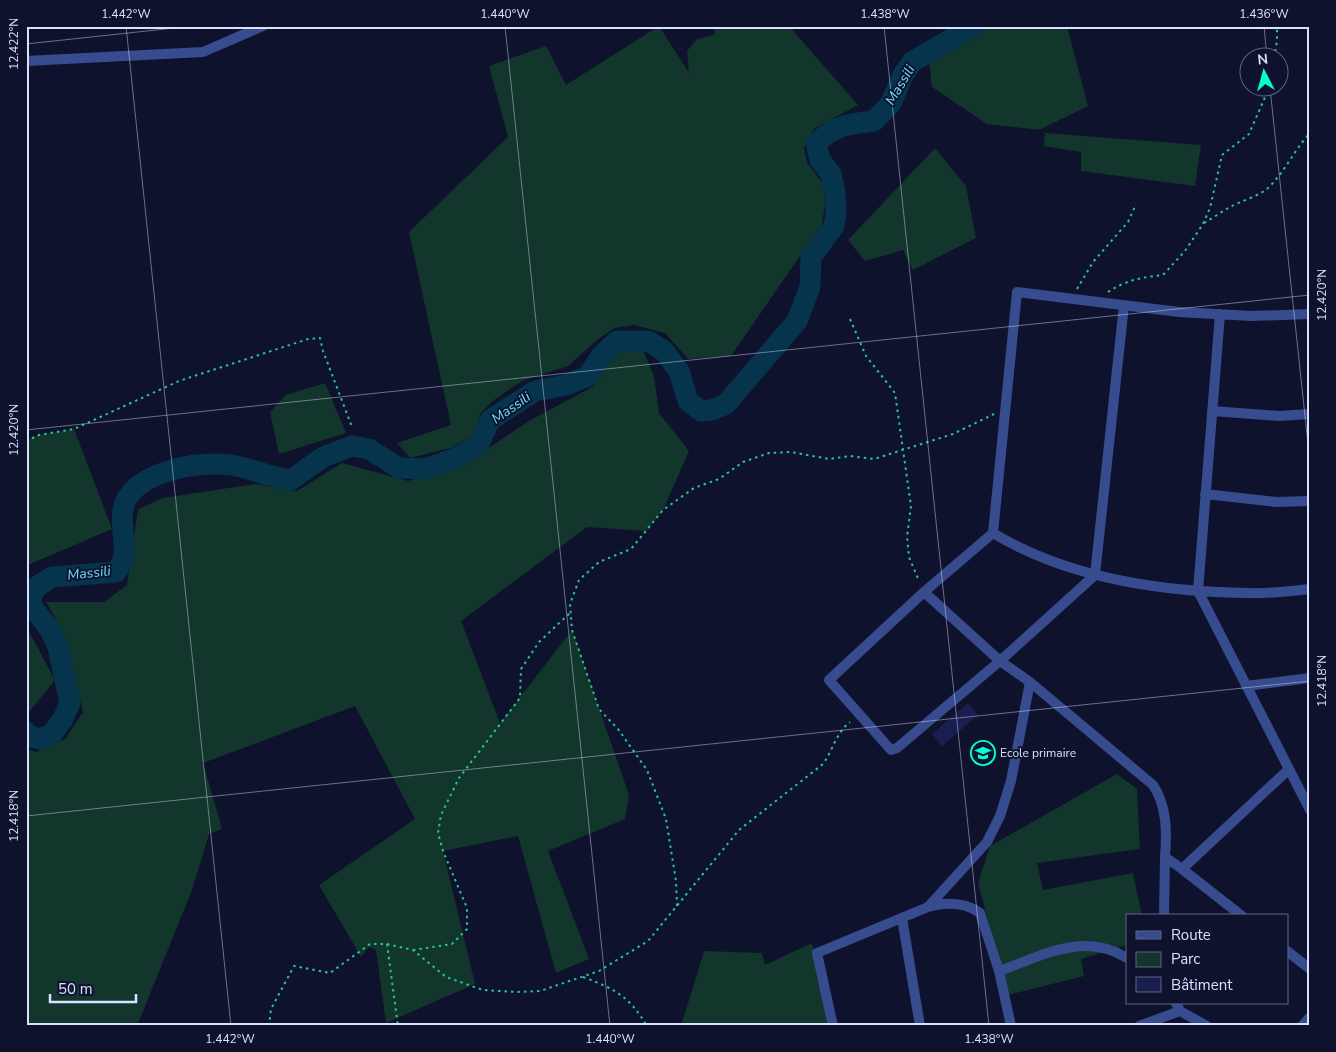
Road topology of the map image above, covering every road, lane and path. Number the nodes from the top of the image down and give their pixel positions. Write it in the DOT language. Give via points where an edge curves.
graph roads {
  1 [pos="263,26"];
  2 [pos="1276,26"];
  3 [pos="1276,48"];
  4 [pos="26,61"];
  5 [pos="1264,98"];
  6 [pos="1310,133"];
  7 [pos="1136,204"];
  8 [pos="1203,224"];
  9 [pos="1071,300"];
  10 [pos="1093,302"];
  11 [pos="1124,306"];
  12 [pos="1220,314"];
  13 [pos="1310,314"];
  14 [pos="850,319"];
  15 [pos="1006,409"];
  16 [pos="1212,411"];
  17 [pos="1310,414"];
  18 [pos="352,427"];
  19 [pos="26,441"];
  20 [pos="902,450"];
  21 [pos="1205,494"];
  22 [pos="1310,501"];
  23 [pos="994,534"];
  24 [pos="1095,575"];
  25 [pos="1310,589"];
  26 [pos="1198,591"];
  27 [pos="924,592"];
  28 [pos="571,612"];
  29 [pos="1000,661"];
  30 [pos="1310,678"];
  31 [pos="1030,682"];
  32 [pos="1246,686"];
  33 [pos="858,716"];
  34 [pos="1288,770"];
  35 [pos="1310,810"];
  36 [pos="1165,857"];
  37 [pos="1182,869"];
  38 [pos="677,906"];
  39 [pos="928,907"];
  40 [pos="1164,914"];
  41 [pos="1239,914"];
  42 [pos="902,918"];
  43 [pos="387,944"];
  44 [pos="413,950"];
  45 [pos="1288,952"];
  46 [pos="1126,958"];
  47 [pos="1310,969"];
  48 [pos="1000,971"];
  49 [pos="583,976"];
  50 [pos="1178,1007"];
  51 [pos="1310,1016"];
  52 [pos="269,1026"];
  53 [pos="398,1026"];
  54 [pos="647,1026"];
  55 [pos="833,1026"];
  56 [pos="920,1026"];
  57 [pos="1011,1026"];
  58 [pos="1139,1026"];
  59 [pos="1207,1026"];
  60 [pos="1302,1026"];
  1 -- 4 [label="street" via="203,52"];
  2 -- 3 [label="path"];
  5 -- 8 [label="path" via="1248,134 1222,155 1210,208"];
  6 -- 8 [label="path" via="1289,164 1267,188"];
  7 -- 9 [label="path" via="1128,222 1093,262"];
  8 -- 10 [label="path" via="1163,275 1121,284"];
  9 -- 10 [label="street"];
  9 -- 15 [label="street" via="1016,293"];
  10 -- 11 [label="street"];
  11 -- 12 [label="street"];
  11 -- 24 [label="street"];
  12 -- 13 [label="street"];
  12 -- 16 [label="street"];
  14 -- 20 [label="path" via="866,356 895,393"];
  15 -- 20 [label="path" via="953,434"];
  15 -- 23 [label="street"];
  16 -- 17 [label="street" via="1279,416"];
  16 -- 21 [label="street"];
  18 -- 19 [label="path" via="320,338 179,380 74,429 39,435"];
  20 -- 27 [label="path" via="911,506 907,537 909,557"];
  20 -- 28 [label="path" via="874,459 850,456 830,459 791,452 769,453 743,462 719,479 694,488 663,510 631,549 600,562 579,580 570,604"];
  21 -- 22 [label="street" via="1276,502"];
  21 -- 26 [label="street"];
  23 -- 24 [label="street" via="1017,548 1064,567"];
  23 -- 27 [label="street"];
  24 -- 26 [label="street" via="1123,582"];
  24 -- 29 [label="street"];
  25 -- 26 [label="street" via="1250,594"];
  26 -- 32 [label="street"];
  27 -- 29 [label="street"];
  27 -- 33 [label="street" via="829,680"];
  28 -- 38 [label="path" via="572,630 600,709 647,770 666,819"];
  28 -- 44 [label="path" via="539,642 521,669 520,698 459,778 441,815 438,833 442,851 467,908 467,929 452,944"];
  29 -- 31 [label="street"];
  29 -- 33 [label="street" via="894,750"];
  30 -- 32 [label="street"];
  31 -- 36 [label="street" via="1153,785 1162,803 1167,834"];
  31 -- 39 [label="street" via="1012,781 1000,816 987,842"];
  32 -- 34 [label="street"];
  33 -- 38 [label="path" via="838,736 823,764 739,830"];
  34 -- 35 [label="street"];
  34 -- 37 [label="street"];
  36 -- 37 [label="street"];
  36 -- 40 [label="street"];
  37 -- 41 [label="street"];
  38 -- 49 [label="path" via="648,940 599,971"];
  39 -- 42 [label="street"];
  39 -- 48 [label="street" via="940,904 967,906 980,913"];
  42 -- 55 [label="street" via="817,953"];
  42 -- 56 [label="street"];
  43 -- 44 [label="path"];
  43 -- 52 [label="path" via="370,944 330,973 294,966 271,1008"];
  43 -- 53 [label="path"];
  44 -- 49 [label="path" via="446,978 484,990 540,991"];
  45 -- 47 [label="street"];
  46 -- 48 [label="street" via="1099,946 1074,945"];
  48 -- 57 [label="street"];
  49 -- 54 [label="path" via="616,990 630,1001"];
  50 -- 58 [label="street"];
  50 -- 59 [label="street"];
  51 -- 60 [label="street"];
}
